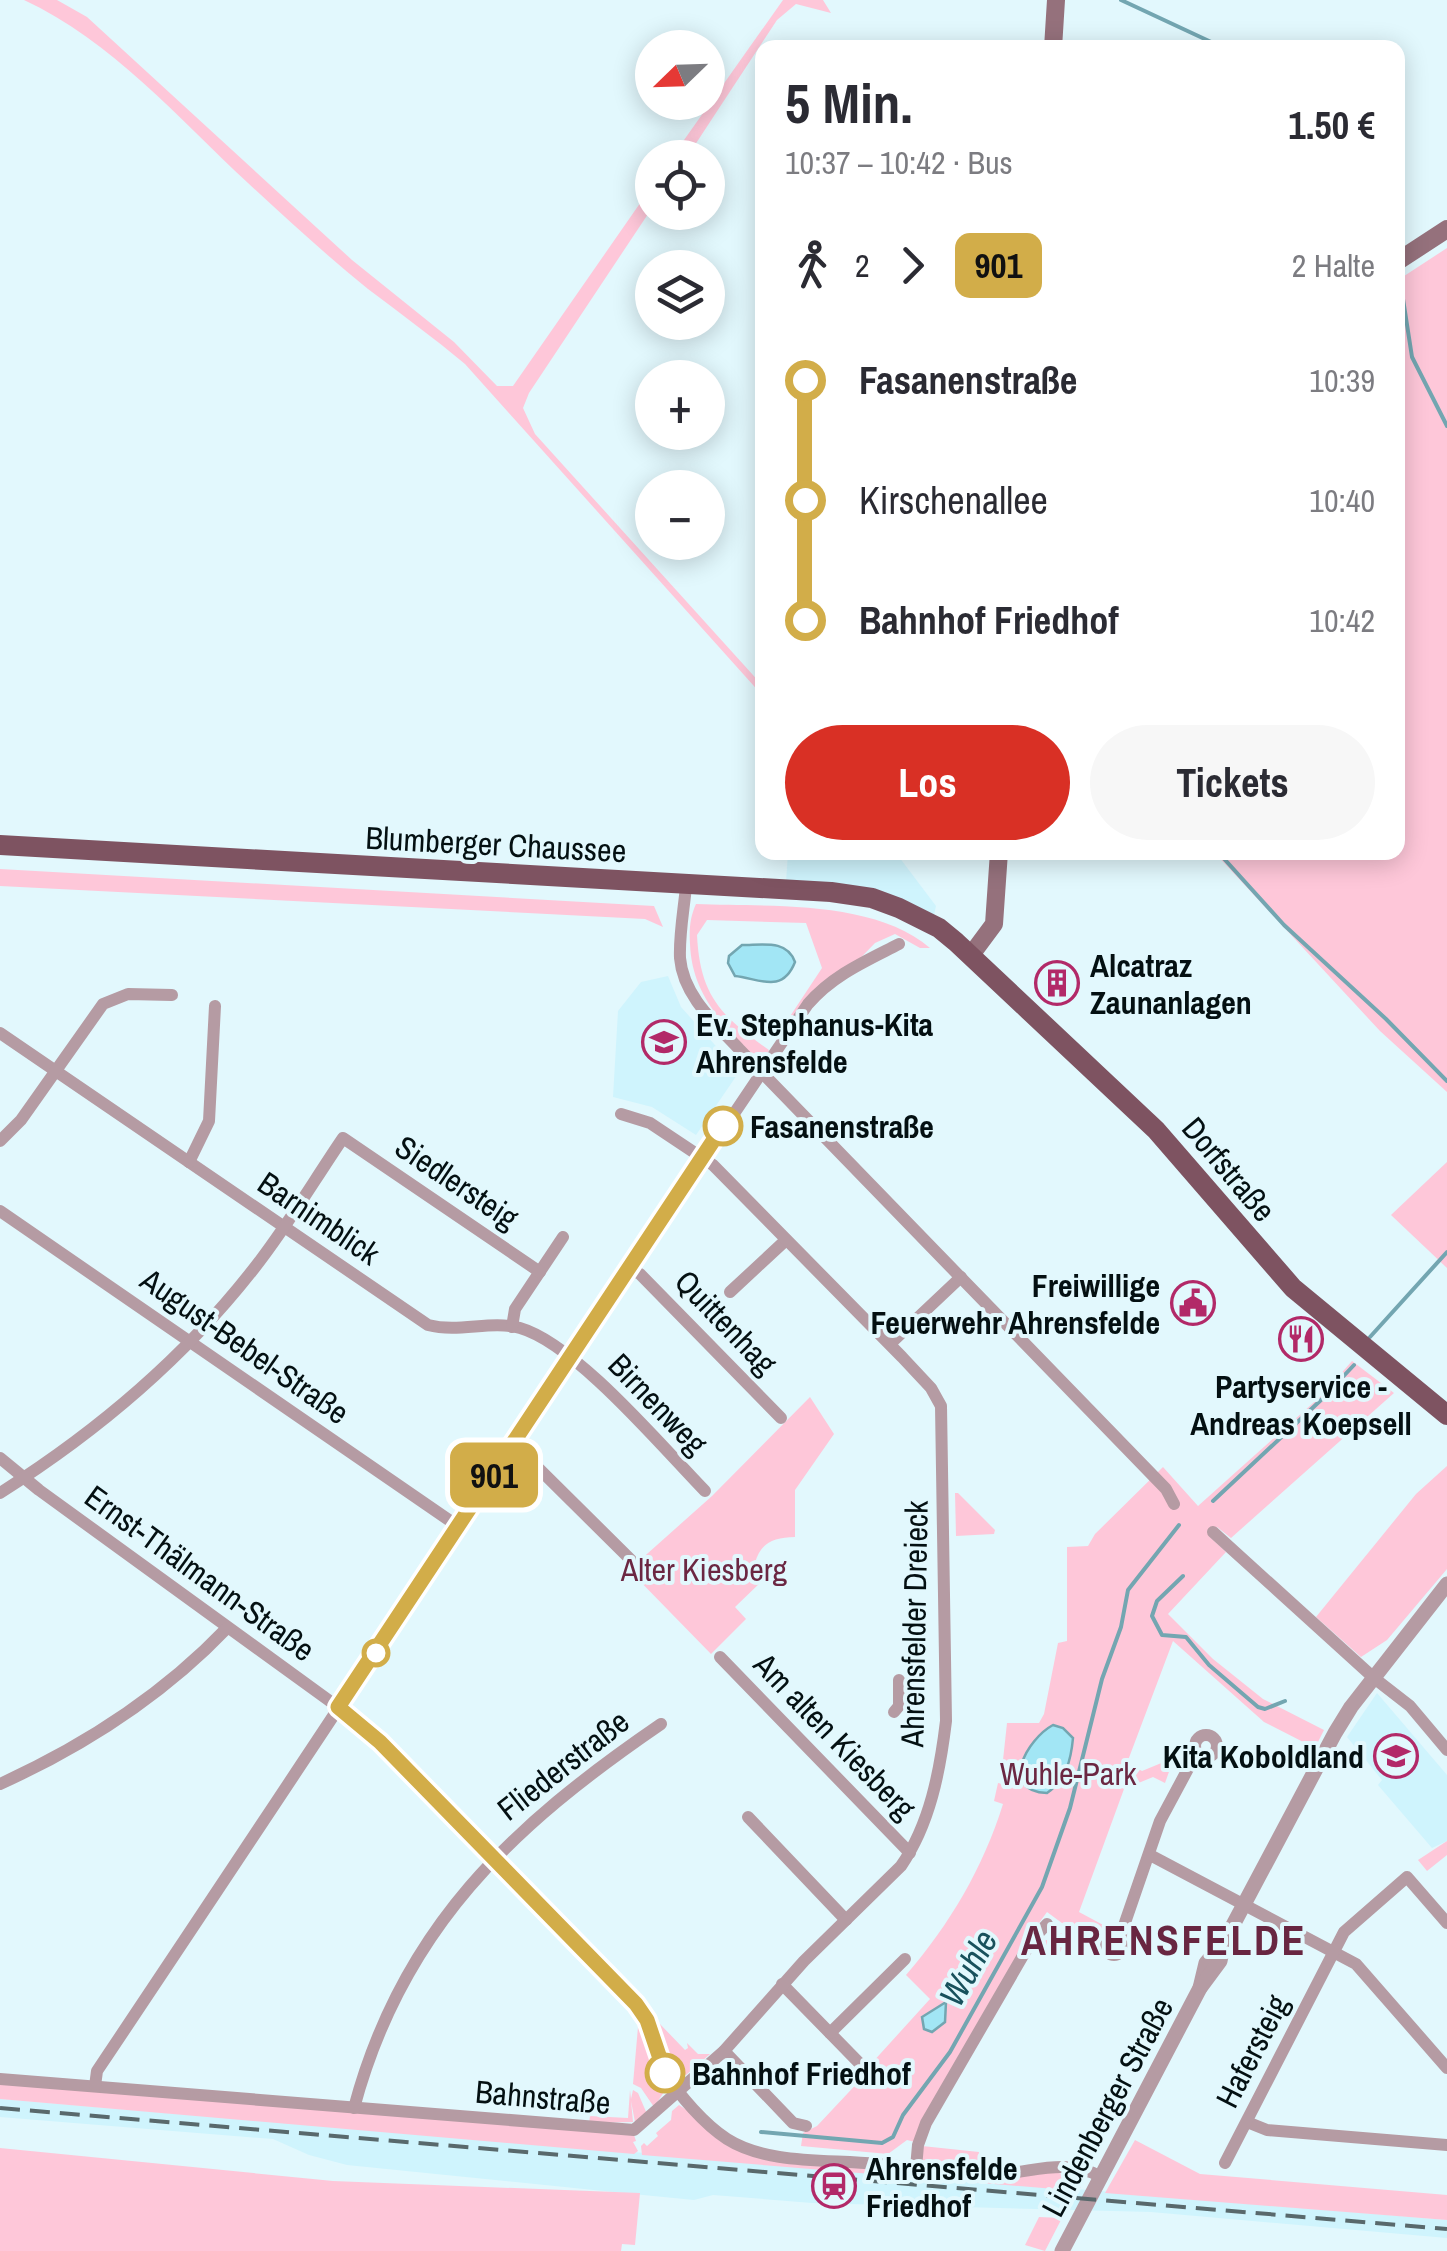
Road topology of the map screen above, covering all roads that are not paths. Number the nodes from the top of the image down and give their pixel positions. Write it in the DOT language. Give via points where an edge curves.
graph roads {
  1 [pos="1056,0"];
  2 [pos="1053,40"];
  3 [pos="1447,229"];
  4 [pos="1405,256"];
  5 [pos="0,845"];
  6 [pos="998,860"];
  7 [pos="686,886"];
  8 [pos="899,944"];
  9 [pos="971,955"];
  10 [pos="172,996"];
  11 [pos="215,1006"];
  12 [pos="0,1033"];
  13 [pos="55,1071"];
  14 [pos="762,1072"];
  15 [pos="620,1114"];
  16 [pos="0,1140"];
  17 [pos="702,1156"];
  18 [pos="189,1162"];
  19 [pos="0,1211"];
  20 [pos="283,1227"];
  21 [pos="564,1237"];
  22 [pos="786,1240"];
  23 [pos="629,1268"];
  24 [pos="540,1272"];
  25 [pos="961,1277"];
  26 [pos="730,1292"];
  27 [pos="512,1326"];
  28 [pos="188,1342"];
  29 [pos="890,1344"];
  30 [pos="570,1356"];
  31 [pos="1447,1415"];
  32 [pos="781,1418"];
  33 [pos="515,1444"];
  34 [pos="0,1458"];
  35 [pos="25,1479"];
  36 [pos="705,1492"];
  37 [pos="0,1493"];
  38 [pos="1174,1504"];
  39 [pos="459,1527"];
  40 [pos="1213,1532"];
  41 [pos="631,1560"];
  42 [pos="1447,1584"];
  43 [pos="228,1628"];
  44 [pos="720,1657"];
  45 [pos="1374,1678"];
  46 [pos="899,1680"];
  47 [pos="338,1707"];
  48 [pos="894,1712"];
  49 [pos="660,1724"];
  50 [pos="1447,1750"];
  51 [pos="1197,1752"];
  52 [pos="0,1784"];
  53 [pos="748,1817"];
  54 [pos="910,1853"];
  55 [pos="1150,1855"];
  56 [pos="494,1858"];
  57 [pos="1244,1903"];
  58 [pos="846,1920"];
  59 [pos="1447,1923"];
  60 [pos="1047,1924"];
  61 [pos="1119,1940"];
  62 [pos="1334,1952"];
  63 [pos="905,1958"];
  64 [pos="782,1984"];
  65 [pos="830,2032"];
  66 [pos="724,2051"];
  67 [pos="1447,2068"];
  68 [pos="870,2074"];
  69 [pos="0,2079"];
  70 [pos="95,2086"];
  71 [pos="680,2091"];
  72 [pos="354,2108"];
  73 [pos="1247,2122"];
  74 [pos="806,2126"];
  75 [pos="1447,2145"];
  76 [pos="1225,2164"];
  77 [pos="916,2168"];
  78 [pos="1102,2176"];
  79 [pos="1062,2251"];
  1 -- 2 [label="main road"];
  3 -- 4 [label="main road"];
  5 -- 7 [label="main road, Blumberger Chaussee"];
  6 -- 9 [label="main road" via="994,924"];
  7 -- 9 [label="main road, Blumberger Chaussee" via="872,898 939,928"];
  7 -- 14 [label="street" via="680,956 687,984"];
  8 -- 14 [label="street" via="822,987"];
  9 -- 31 [label="main road, Dorfstraße" via="1172,1146 1293,1288"];
  10 -- 13 [label="street" via="128,994 103,1004"];
  11 -- 18 [label="street" via="209,1122"];
  12 -- 13 [label="street, Barnimblick"];
  13 -- 16 [label="street"];
  13 -- 18 [label="street, Barnimblick"];
  14 -- 17 [label="street"];
  14 -- 25 [label="street"];
  15 -- 17 [label="street, Ahrensfelder Dreieck" via="650,1123"];
  17 -- 22 [label="street, Ahrensfelder Dreieck"];
  17 -- 23 [label="street"];
  18 -- 20 [label="street, Barnimblick"];
  19 -- 28 [label="street, August-Bebel-Straße"];
  20 -- 24 [label="street, Siedlersteig" via="343,1138"];
  20 -- 27 [label="street, Barnimblick" via="428,1325"];
  20 -- 28 [label="street"];
  21 -- 24 [label="street"];
  22 -- 26 [label="street"];
  22 -- 29 [label="street, Ahrensfelder Dreieck"];
  23 -- 30 [label="street"];
  23 -- 32 [label="street, Quittenhag"];
  24 -- 27 [label="street" via="515,1309"];
  25 -- 29 [label="street"];
  25 -- 38 [label="street"];
  27 -- 30 [label="street, Barnimblick"];
  28 -- 35 [label="street" via="116,1412"];
  28 -- 39 [label="street, August-Bebel-Straße"];
  29 -- 54 [label="street, Ahrensfelder Dreieck" via="936,1395 943,1420 946,1720 926,1818"];
  30 -- 33 [label="street"];
  30 -- 36 [label="street, Birnenweg"];
  33 -- 39 [label="street"];
  33 -- 41 [label="street"];
  34 -- 35 [label="street, Ernst-Thälmann-Straße"];
  35 -- 37 [label="street"];
  35 -- 43 [label="street, Ernst-Thälmann-Straße"];
  39 -- 47 [label="street"];
  40 -- 45 [label="street"];
  42 -- 45 [label="street, Lindenberger Straße"];
  43 -- 47 [label="street, Ernst-Thälmann-Straße"];
  43 -- 52 [label="street" via="131,1712"];
  44 -- 54 [label="street, Am alten Kiesberg"];
  45 -- 50 [label="street" via="1410,1706"];
  45 -- 57 [label="street, Lindenberger Straße" via="1322,1753"];
  46 -- 48 [label="street"];
  47 -- 56 [label="street, Ernst-Thälmann-Straße"];
  47 -- 70 [label="street" via="97,2072"];
  49 -- 56 [label="street, Fliederstraße" via="586,1776"];
  51 -- 55 [label="street" via="1162,1816"];
  53 -- 58 [label="street"];
  54 -- 58 [label="street, Ahrensfelder Dreieck"];
  55 -- 57 [label="street"];
  55 -- 61 [label="street"];
  56 -- 71 [label="street, Ernst-Thälmann-Straße" via="640,2007 659,2062"];
  56 -- 72 [label="street, Fliederstraße" via="419,1953 369,2053"];
  57 -- 62 [label="street"];
  57 -- 78 [label="street, Lindenberger Straße" via="1220,1961"];
  58 -- 64 [label="street, Ahrensfelder Dreieck"];
  59 -- 62 [label="street, Hafersteig" via="1408,1877 1344,1932"];
  60 -- 77 [label="street" via="926,2123"];
  62 -- 67 [label="street" via="1356,1964"];
  62 -- 73 [label="street, Hafersteig"];
  63 -- 65 [label="street"];
  64 -- 65 [label="street"];
  64 -- 66 [label="street, Ahrensfelder Dreieck"];
  65 -- 68 [label="street"];
  66 -- 71 [label="street, Ahrensfelder Dreieck"];
  66 -- 74 [label="street" via="793,2123"];
  69 -- 70 [label="street, Bahnstraße"];
  70 -- 72 [label="street, Bahnstraße"];
  71 -- 72 [label="street, Bahnstraße" via="640,2127 623,2132"];
  71 -- 77 [label="street" via="707,2122 746,2148"];
  73 -- 75 [label="street" via="1266,2130"];
  73 -- 76 [label="street, Hafersteig"];
  77 -- 78 [label="street" via="992,2174 1062,2166"];
  78 -- 79 [label="street, Lindenberger Straße"];
}
